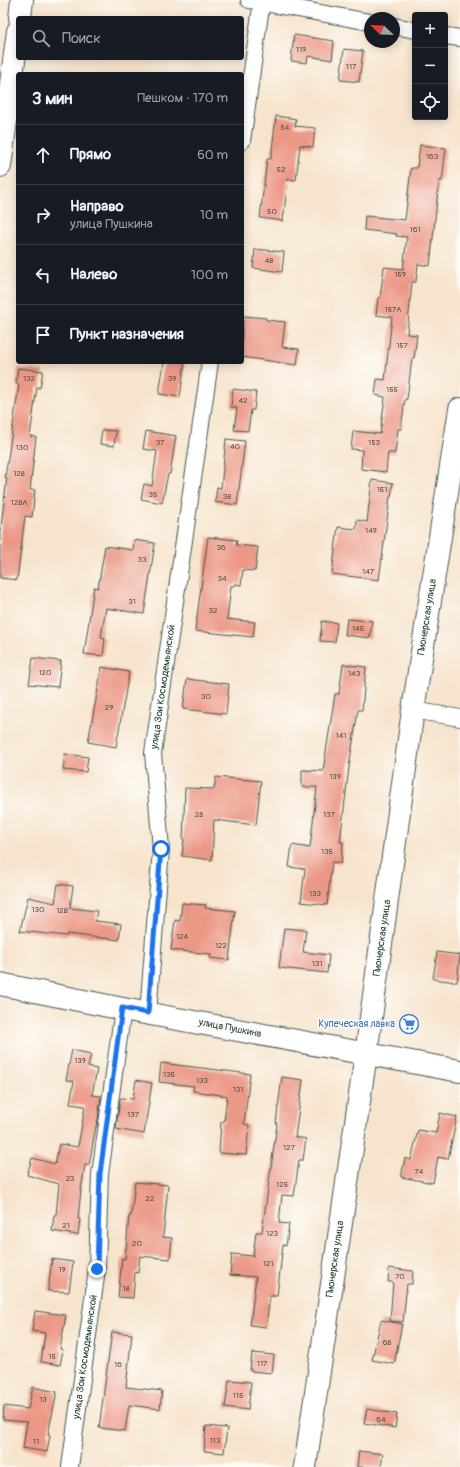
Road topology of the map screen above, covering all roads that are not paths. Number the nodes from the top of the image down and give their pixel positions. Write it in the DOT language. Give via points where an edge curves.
graph roads {
  1 [pos="22,0"];
  2 [pos="258,1"];
  3 [pos="20,16"];
  4 [pos="364,21"];
  5 [pos="400,27"];
  6 [pos="412,29"];
  7 [pos="448,36"];
  8 [pos="460,38"];
  9 [pos="16,46"];
  10 [pos="244,124"];
  11 [pos="0,166"];
  12 [pos="210,364"];
  13 [pos="460,409"];
  14 [pos="413,710"];
  15 [pos="460,718"];
  16 [pos="0,984"];
  17 [pos="122,1008"];
  18 [pos="148,1013"];
  19 [pos="366,1054"];
  20 [pos="460,1071"];
  21 [pos="70,1467"];
  22 [pos="304,1467"];
  1 -- 3 [label="street"];
  2 -- 4 [label="street"];
  2 -- 10 [label="street"];
  5 -- 6 [label="street"];
  7 -- 8 [label="street"];
  9 -- 11 [label="street"];
  12 -- 18 [label="street, улица Зои Космодемьянской" via="153,753 161,849"];
  13 -- 14 [label="street, Пионерская улица"];
  14 -- 15 [label="street"];
  14 -- 19 [label="street, Пионерская улица"];
  16 -- 17 [label="street, улица Пушкина"];
  17 -- 18 [label="street, улица Пушкина"];
  17 -- 21 [label="street, улица Зои Космодемьянской" via="100,1174 97,1269"];
  18 -- 19 [label="street, улица Пушкина"];
  19 -- 20 [label="street, улица Пушкина"];
  19 -- 22 [label="street, Пионерская улица"];
}
